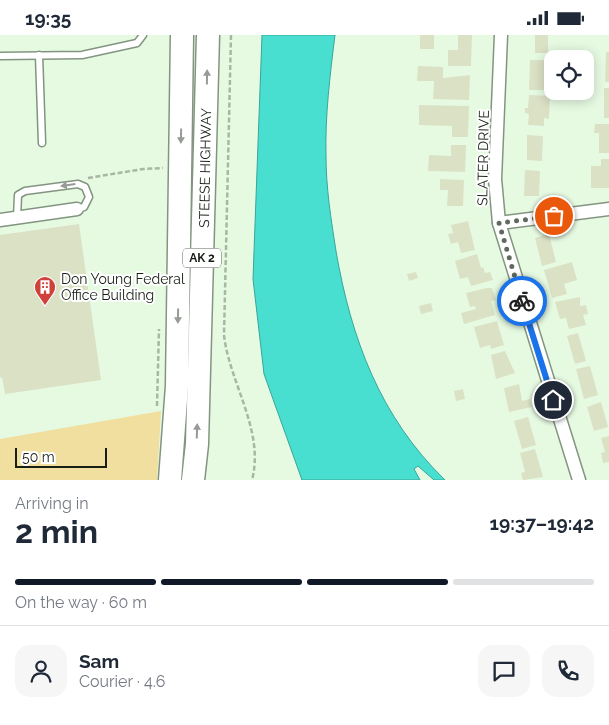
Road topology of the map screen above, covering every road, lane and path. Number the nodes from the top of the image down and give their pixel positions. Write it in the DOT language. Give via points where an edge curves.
graph roads {
  1 [pos="142,35"];
  2 [pos="182,35"];
  3 [pos="208,35"];
  4 [pos="231,35"];
  5 [pos="502,35"];
  6 [pos="38,55"];
  7 [pos="0,56"];
  8 [pos="42,143"];
  9 [pos="164,168"];
  10 [pos="78,183"];
  11 [pos="77,209"];
  12 [pos="609,209"];
  13 [pos="17,218"];
  14 [pos="0,220"];
  15 [pos="499,223"];
  16 [pos="170,480"];
  17 [pos="193,480"];
  18 [pos="252,480"];
  19 [pos="579,480"];
  1 -- 6 [label="lane" via="137,43 82,55"];
  2 -- 16 [label="highway, STEESE HIGHWAY / AK 2, one-way" via="177,386"];
  17 -- 3 [label="highway, STEESE HIGHWAY / AK 2, one-way" via="197,444"];
  4 -- 18 [label="path" via="224,335 226,352 253,434"];
  5 -- 15 [label="street, SLATER DRIVE" via="495,179"];
  6 -- 7 [label="lane"];
  6 -- 8 [label="lane"];
  9 -- 10 [label="path" via="90,177"];
  10 -- 11 [label="lane" via="85,187 90,197 84,207"];
  10 -- 13 [label="lane, one-way" via="25,191 18,195"];
  11 -- 13 [label="street"];
  12 -- 15 [label="street"];
  13 -- 14 [label="street"];
  15 -- 19 [label="street, SLATER DRIVE"];
}
